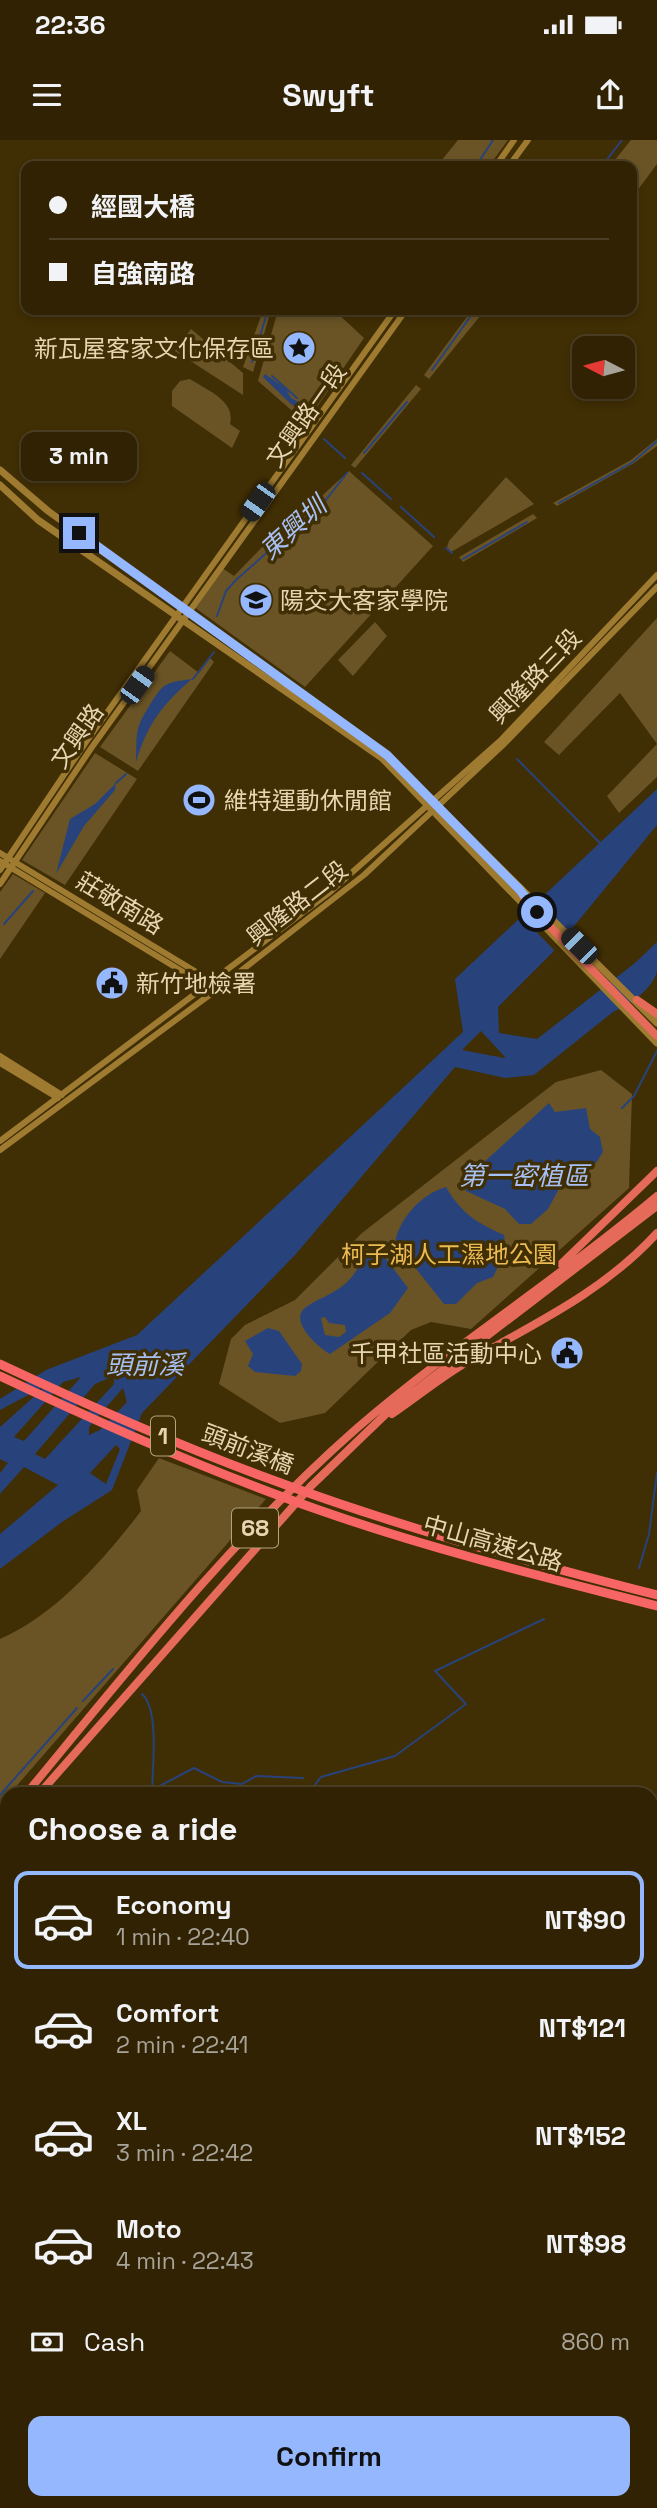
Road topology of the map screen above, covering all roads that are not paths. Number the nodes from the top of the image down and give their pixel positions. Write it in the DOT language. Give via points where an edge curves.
graph roads {
  1 [pos="514,140"];
  2 [pos="528,140"];
  3 [pos="499,161"];
  4 [pos="513,161"];
  5 [pos="391,315"];
  6 [pos="402,315"];
  7 [pos="0,471"];
  8 [pos="0,485"];
  9 [pos="657,575"];
  10 [pos="657,587"];
  11 [pos="183,607"];
  12 [pos="191,612"];
  13 [pos="176,617"];
  14 [pos="183,622"];
  15 [pos="295,696"];
  16 [pos="440,801"];
  17 [pos="0,853"];
  18 [pos="6,864"];
  19 [pos="0,884"];
  20 [pos="520,890"];
  21 [pos="213,987"];
  22 [pos="637,1000"];
  23 [pos="657,1014"];
  24 [pos="657,1023"];
  25 [pos="657,1036"];
  26 [pos="657,1043"];
  27 [pos="0,1056"];
  28 [pos="0,1063"];
  29 [pos="61,1098"];
  30 [pos="0,1141"];
  31 [pos="0,1150"];
  32 [pos="657,1173"];
  33 [pos="657,1196"];
  34 [pos="657,1206"];
  35 [pos="657,1231"];
  36 [pos="548,1284"];
  37 [pos="520,1298"];
  38 [pos="0,1364"];
  39 [pos="0,1376"];
  40 [pos="375,1426"];
  41 [pos="329,1500"];
  42 [pos="321,1511"];
  43 [pos="657,1595"];
  44 [pos="657,1606"];
  45 [pos="32,1787"];
  46 [pos="46,1787"];
  1 -- 3 [label="street"];
  2 -- 4 [label="street"];
  5 -- 11 [label="street, 文興路一段"];
  6 -- 12 [label="street, 文興路一段"];
  7 -- 11 [label="main road"];
  8 -- 13 [label="main road" via="38,520"];
  9 -- 16 [label="street, 興隆路三段"];
  10 -- 16 [label="street, 興隆路三段"];
  11 -- 12 [label="main road"];
  11 -- 13 [label="street, 文興路"];
  12 -- 14 [label="street, 文興路"];
  12 -- 15 [label="main road"];
  13 -- 14 [label="main road"];
  13 -- 18 [label="street, 文興路"];
  14 -- 15 [label="main road"];
  14 -- 18 [label="street, 文興路"];
  15 -- 20 [label="main road" via="387,755"];
  15 -- 26 [label="main road" via="382,758"];
  16 -- 21 [label="street, 興隆路二段" via="355,882"];
  17 -- 18 [label="street, 莊敬南路"];
  18 -- 19 [label="street, 文興路"];
  18 -- 21 [label="street, 莊敬南路"];
  20 -- 22 [label="main road"];
  20 -- 25 [label="highway" via="526,902"];
  21 -- 29 [label="street, 興隆路二段"];
  22 -- 23 [label="highway"];
  22 -- 24 [label="main road"];
  27 -- 29 [label="street"];
  28 -- 29 [label="street"];
  29 -- 30 [label="street, 興隆路二段"];
  29 -- 31 [label="street, 興隆路二段"];
  32 -- 37 [label="highway"];
  33 -- 36 [label="highway, 68"];
  34 -- 36 [label="highway, 68"];
  35 -- 40 [label="highway" via="579,1301 466,1363"];
  36 -- 37 [label="highway, 68"];
  36 -- 40 [label="highway, 68"];
  37 -- 45 [label="highway, 68" via="357,1428 307,1475 173,1618"];
  38 -- 41 [label="highway, 頭前溪橋 / 1" via="120,1419"];
  39 -- 42 [label="highway, 頭前溪橋 / 1" via="113,1429"];
  40 -- 46 [label="highway, 68" via="310,1486"];
  41 -- 43 [label="highway, 中山高速公路 / 1" via="478,1548"];
  42 -- 44 [label="highway, 中山高速公路 / 1" via="554,1581"];
}
